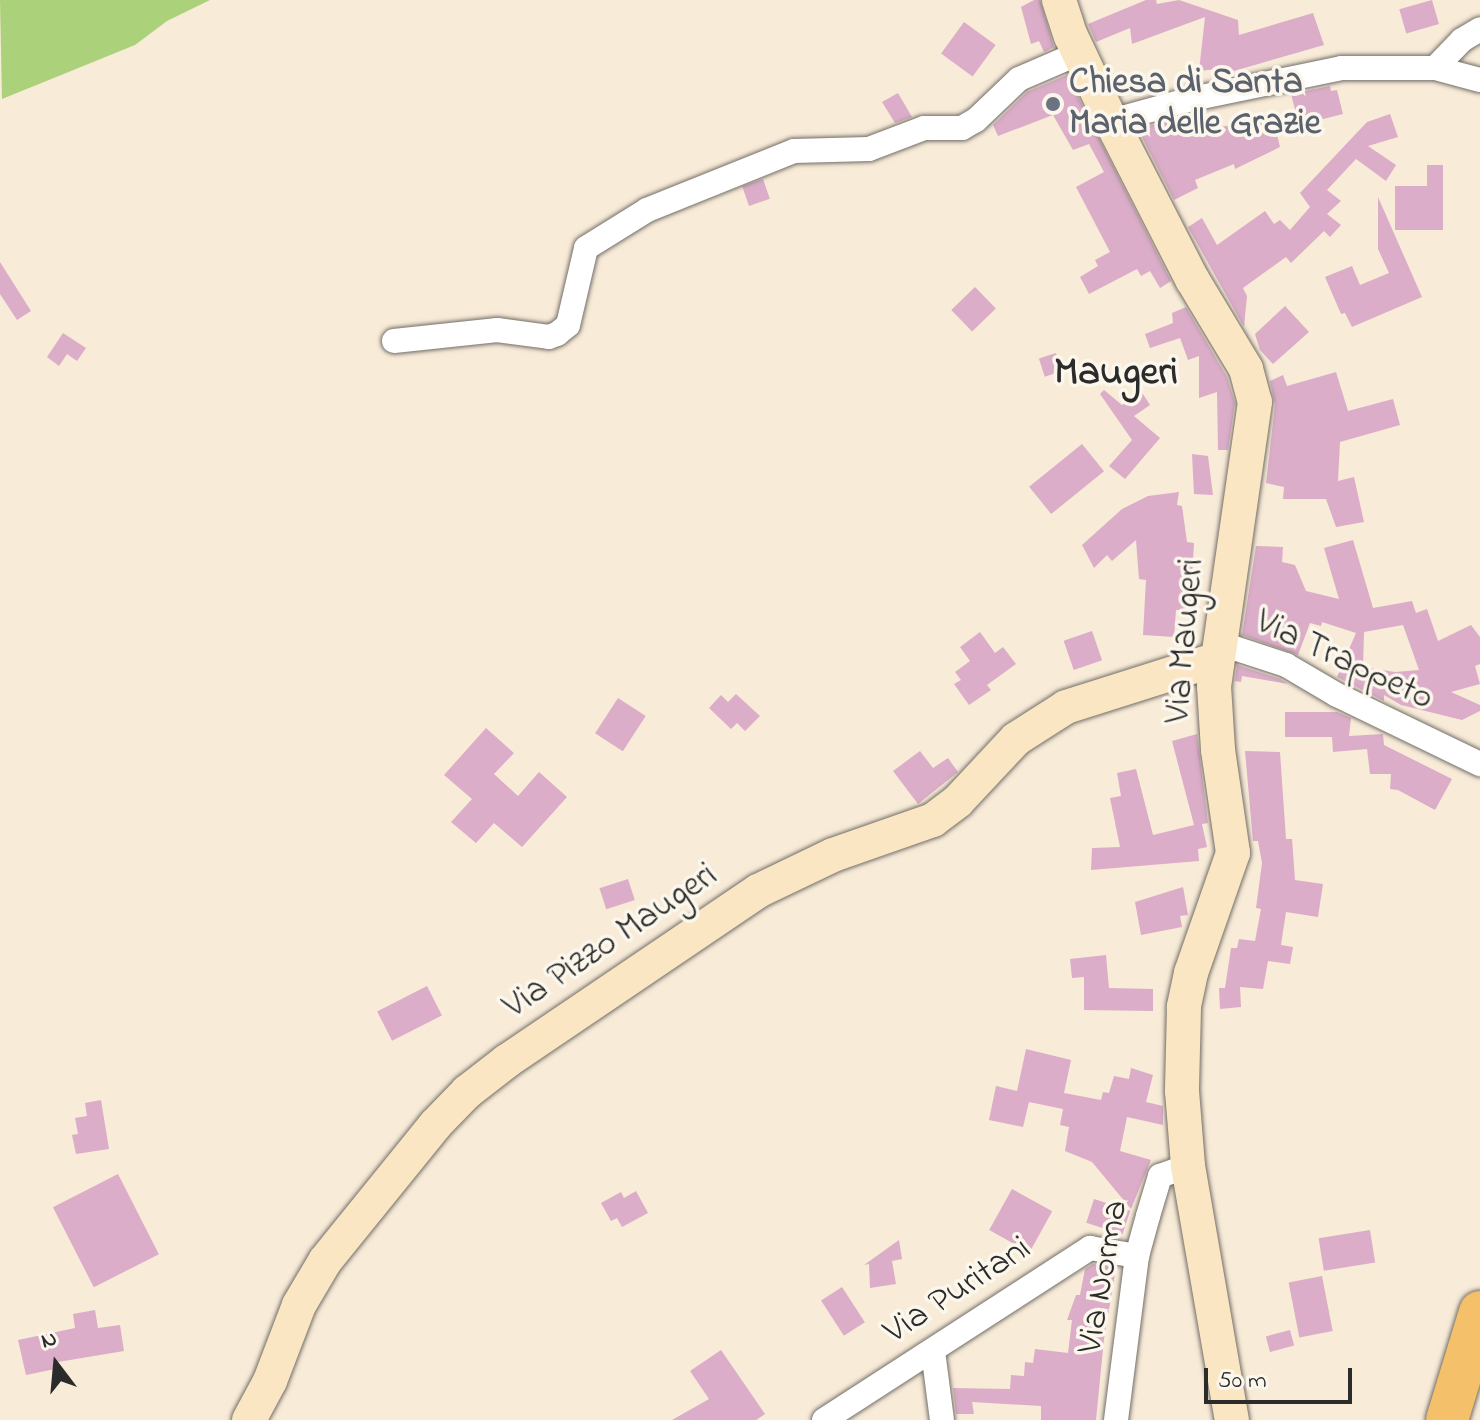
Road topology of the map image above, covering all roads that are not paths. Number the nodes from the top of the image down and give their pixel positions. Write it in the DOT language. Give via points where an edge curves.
graph roads {
  1 [pos="1059,0"];
  2 [pos="1480,29"];
  3 [pos="1079,53"];
  4 [pos="1435,68"];
  5 [pos="1480,80"];
  6 [pos="1111,121"];
  7 [pos="394,341"];
  8 [pos="1218,651"];
  9 [pos="1149,683"];
  10 [pos="1215,705"];
  11 [pos="1480,764"];
  12 [pos="1174,1171"];
  13 [pos="1137,1256"];
  14 [pos="1480,1312"];
  15 [pos="933,1351"];
  16 [pos="249,1420"];
  17 [pos="824,1420"];
  18 [pos="942,1420"];
  19 [pos="1116,1420"];
  20 [pos="1232,1420"];
  21 [pos="1447,1420"];
  1 -- 3 [label="street, Via Maugeri"];
  2 -- 4 [label="street"];
  3 -- 6 [label="street, Via Maugeri"];
  3 -- 7 [label="street" via="1019,79 962,128 924,128 869,149 794,151 647,210 586,248 568,325 557,334 497,330"];
  4 -- 5 [label="street"];
  4 -- 6 [label="street" via="1341,68"];
  6 -- 8 [label="street, Via Maugeri" via="1253,388 1255,423"];
  8 -- 9 [label="street, Via Pizzo Maugeri"];
  8 -- 10 [label="street, Via Maugeri"];
  8 -- 11 [label="street, Via Trappeto" via="1286,665"];
  9 -- 10 [label="street" via="1188,688"];
  9 -- 16 [label="street, Via Pizzo Maugeri" via="1066,707 1038,723 933,820 833,855 758,891 467,1092 325,1261 299,1305"];
  10 -- 12 [label="street, Via Maugeri" via="1233,853 1184,1007 1182,1108"];
  12 -- 13 [label="street, Via Norma"];
  12 -- 20 [label="street, Via Maugeri"];
  13 -- 15 [label="street, Via Puritani" via="1090,1248"];
  13 -- 19 [label="street, Via Norma"];
  14 -- 21 [label="highway"];
  15 -- 17 [label="street, Via Puritani"];
  15 -- 18 [label="street"];
}
